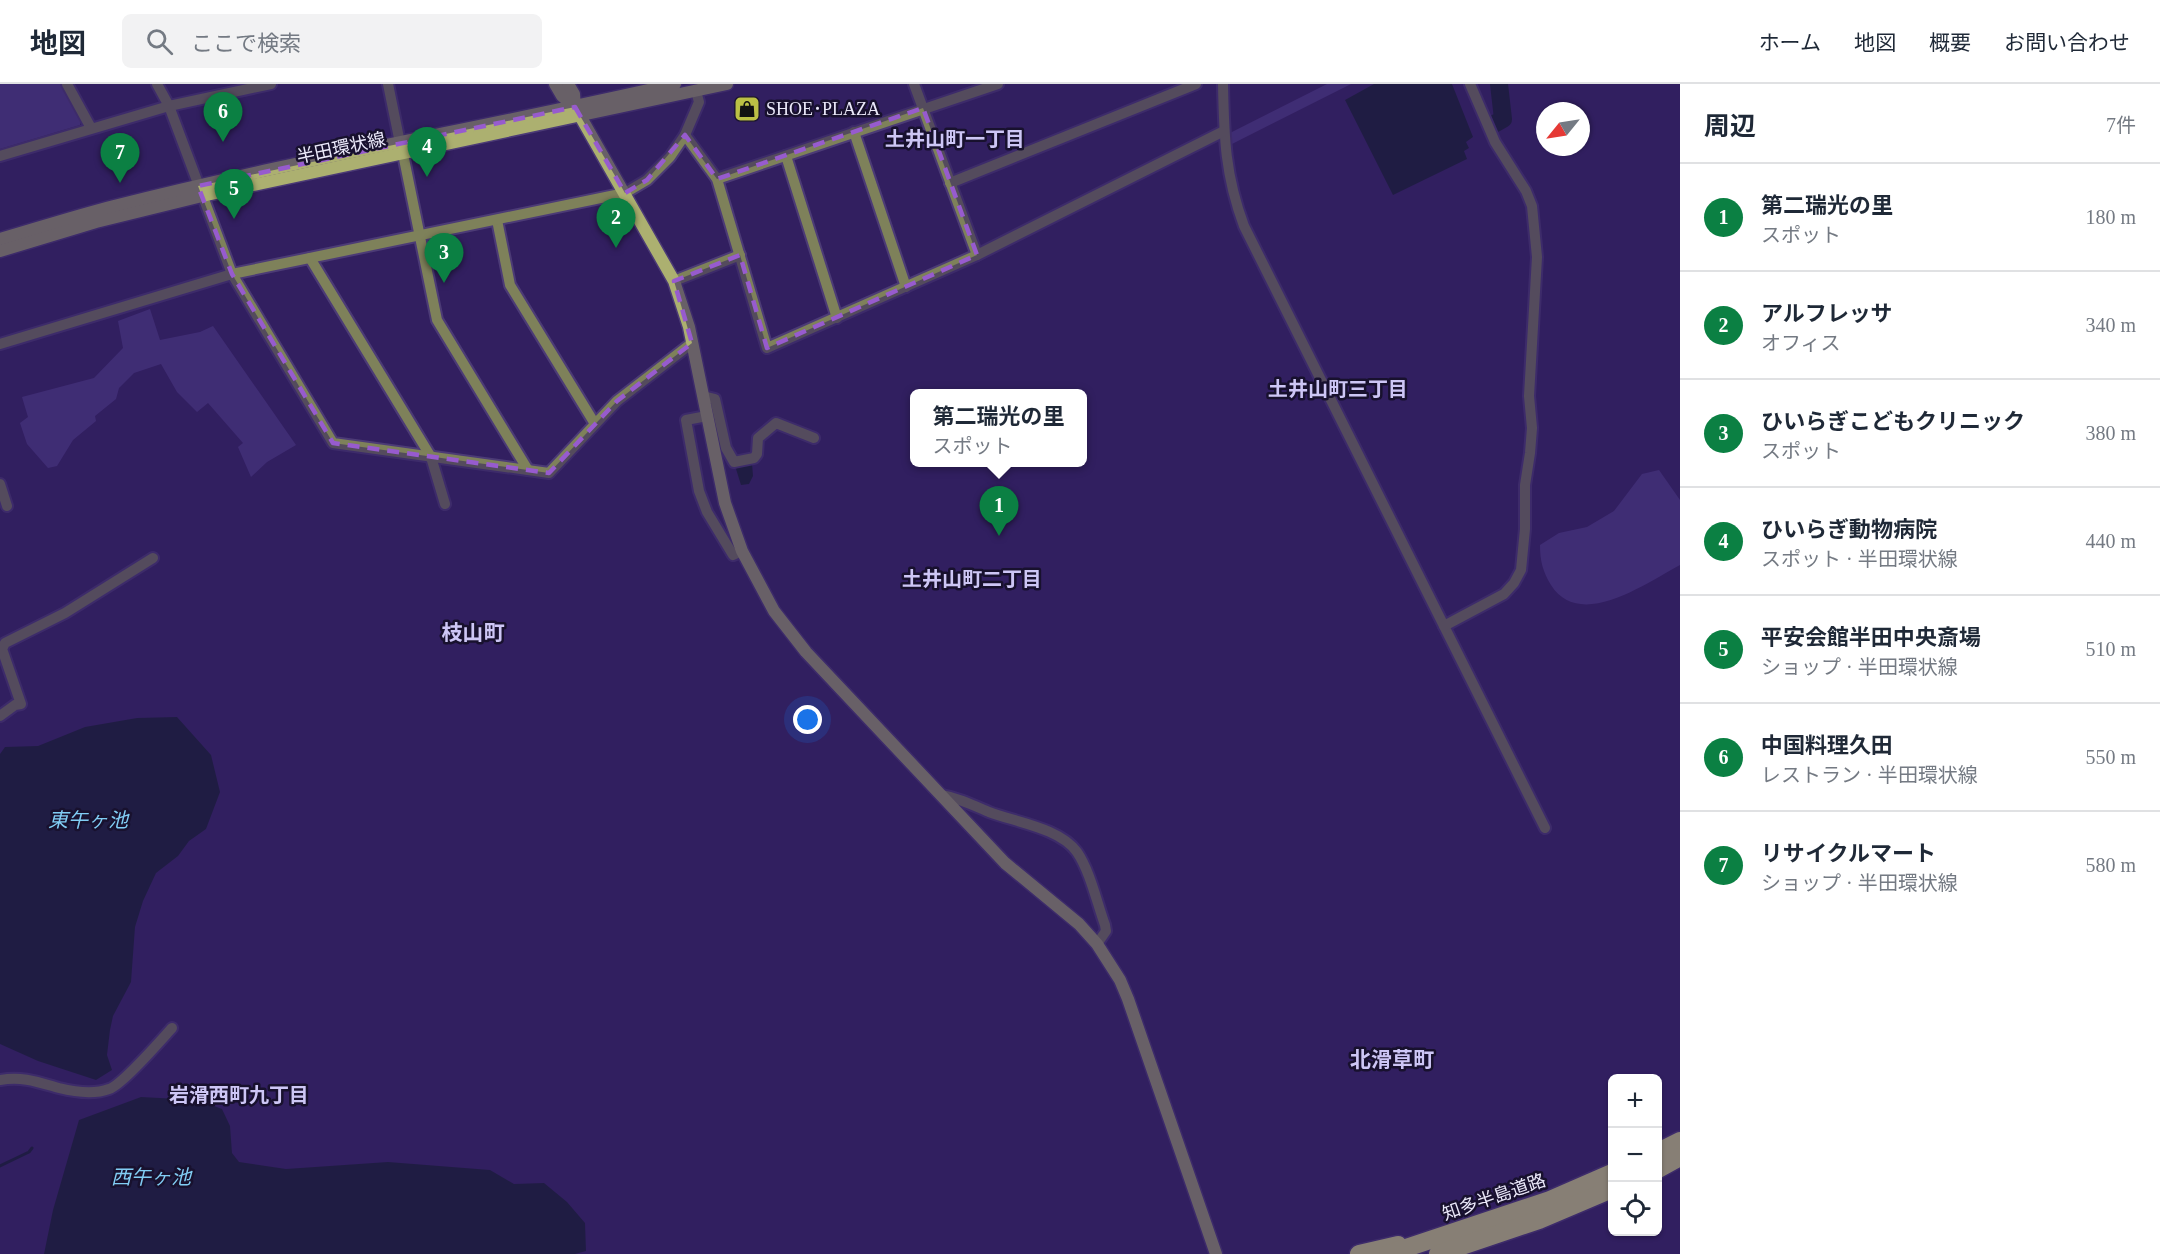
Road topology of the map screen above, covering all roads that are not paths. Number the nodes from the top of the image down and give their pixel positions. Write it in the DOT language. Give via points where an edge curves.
graph roads {
  1 [pos="67,84"];
  2 [pos="157,84"];
  3 [pos="271,84"];
  4 [pos="388,84"];
  5 [pos="555,84"];
  6 [pos="568,84"];
  7 [pos="675,84"];
  8 [pos="727,84"];
  9 [pos="914,84"];
  10 [pos="998,84"];
  11 [pos="1196,84"];
  12 [pos="1223,84"];
  13 [pos="1470,84"];
  14 [pos="239,87"];
  15 [pos="696,91"];
  16 [pos="169,106"];
  17 [pos="923,108"];
  18 [pos="577,111"];
  19 [pos="91,128"];
  20 [pos="1224,131"];
  21 [pos="855,132"];
  22 [pos="685,135"];
  23 [pos="401,148"];
  24 [pos="0,156"];
  25 [pos="786,156"];
  26 [pos="717,179"];
  27 [pos="950,183"];
  28 [pos="200,191"];
  29 [pos="625,193"];
  30 [pos="497,219"];
  31 [pos="419,235"];
  32 [pos="0,240"];
  33 [pos="0,251"];
  34 [pos="740,255"];
  35 [pos="977,255"];
  36 [pos="310,258"];
  37 [pos="232,274"];
  38 [pos="674,281"];
  39 [pos="906,288"];
  40 [pos="837,318"];
  41 [pos="692,343"];
  42 [pos="0,344"];
  43 [pos="703,396"];
  44 [pos="707,416"];
  45 [pos="595,424"];
  46 [pos="814,438"];
  47 [pos="431,457"];
  48 [pos="528,470"];
  49 [pos="0,484"];
  50 [pos="445,504"];
  51 [pos="7,506"];
  52 [pos="742,551"];
  53 [pos="153,558"];
  54 [pos="1444,626"];
  55 [pos="0,716"];
  56 [pos="941,795"];
  57 [pos="1545,828"];
  58 [pos="1097,944"];
  59 [pos="172,1028"];
  60 [pos="0,1080"];
  61 [pos="1680,1141"];
  62 [pos="1662,1150"];
  63 [pos="1680,1157"];
  64 [pos="1662,1166"];
  65 [pos="1608,1175"];
  66 [pos="1608,1191"];
  67 [pos="1488,1222"];
  68 [pos="1216,1254"];
  69 [pos="1359,1254"];
  70 [pos="1388,1254"];
  71 [pos="1438,1254"];
  1 -- 19 [label="street"];
  2 -- 16 [label="street"];
  3 -- 14 [label="street"];
  4 -- 23 [label="street"];
  5 -- 18 [label="street"];
  6 -- 18 [label="street"];
  7 -- 18 [label="street, 半田環状線"];
  8 -- 15 [label="street, 半田環状線"];
  9 -- 17 [label="street"];
  10 -- 17 [label="street"];
  11 -- 27 [label="street"];
  12 -- 20 [label="street"];
  13 -- 54 [label="street" via="1495,142 1532,206 1537,257 1529,396 1532,428 1521,570 1504,594"];
  14 -- 16 [label="street"];
  15 -- 18 [label="street, 半田環状線"];
  15 -- 22 [label="street" via="699,102"];
  16 -- 19 [label="street"];
  16 -- 28 [label="street"];
  17 -- 21 [label="street"];
  17 -- 27 [label="street"];
  18 -- 23 [label="street, 半田環状線"];
  18 -- 29 [label="street"];
  19 -- 24 [label="street"];
  20 -- 35 [label="street"];
  20 -- 54 [label="street" via="1229,180 1255,250"];
  21 -- 25 [label="street"];
  21 -- 39 [label="street"];
  22 -- 26 [label="street"];
  22 -- 29 [label="street" via="647,180"];
  23 -- 28 [label="street, 半田環状線"];
  23 -- 31 [label="street"];
  25 -- 26 [label="street"];
  25 -- 40 [label="street"];
  26 -- 34 [label="street"];
  27 -- 35 [label="street"];
  28 -- 32 [label="street, 半田環状線" via="112,207"];
  28 -- 33 [label="street, 半田環状線"];
  28 -- 37 [label="street"];
  29 -- 30 [label="street"];
  29 -- 38 [label="street"];
  30 -- 31 [label="street"];
  30 -- 45 [label="street" via="510,285"];
  31 -- 36 [label="street"];
  31 -- 48 [label="street" via="437,320"];
  34 -- 38 [label="street"];
  34 -- 40 [label="street" via="767,348"];
  35 -- 39 [label="street"];
  36 -- 37 [label="street"];
  36 -- 47 [label="street"];
  37 -- 42 [label="street"];
  37 -- 47 [label="street" via="333,443"];
  38 -- 41 [label="street"];
  39 -- 40 [label="street"];
  41 -- 43 [label="street"];
  41 -- 45 [label="street" via="617,401"];
  43 -- 44 [label="street"];
  43 -- 46 [label="street" via="716,399 726,448 734,462 754,458 758,438 776,423"];
  44 -- 52 [label="street" via="725,504"];
  44 -- 52 [label="street" via="686,420 699,491 733,555"];
  45 -- 48 [label="street" via="549,473"];
  47 -- 48 [label="street"];
  47 -- 50 [label="street"];
  49 -- 51 [label="street"];
  52 -- 56 [label="street" via="790,633"];
  53 -- 55 [label="street" via="65,613 5,643 2,649 21,704"];
  54 -- 57 [label="street"];
  56 -- 58 [label="street" via="1005,863"];
  56 -- 58 [label="street" via="965,800 1066,841 1076,851 1105,925 1106,931"];
  58 -- 68 [label="street" via="1128,999"];
  59 -- 60 [label="street" via="111,1089 86,1093 30,1078"];
  61 -- 62 [label="highway"];
  63 -- 64 [label="highway"];
  65 -- 67 [label="highway, 知多半島道路"];
  66 -- 71 [label="highway, 知多半島道路" via="1528,1224"];
  67 -- 69 [label="highway"];
  67 -- 70 [label="highway, 知多半島道路"];
}
